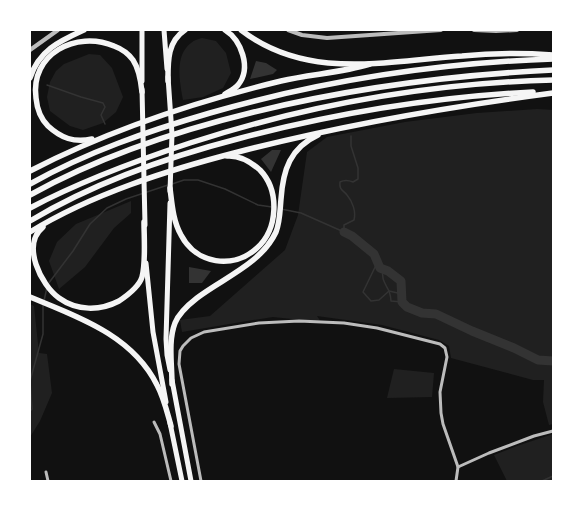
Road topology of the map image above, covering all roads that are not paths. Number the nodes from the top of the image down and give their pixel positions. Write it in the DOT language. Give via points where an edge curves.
graph roads {
  1 [pos="58,30"];
  2 [pos="84,30"];
  3 [pos="142,30"];
  4 [pos="164,30"];
  5 [pos="185,30"];
  6 [pos="225,30"];
  7 [pos="241,30"];
  8 [pos="288,30"];
  9 [pos="441,30"];
  10 [pos="474,30"];
  11 [pos="517,30"];
  12 [pos="30,50"];
  13 [pos="553,55"];
  14 [pos="553,60"];
  15 [pos="370,64"];
  16 [pos="553,70"];
  17 [pos="30,78"];
  18 [pos="553,80"];
  19 [pos="168,81"];
  20 [pos="142,92"];
  21 [pos="553,92"];
  22 [pos="208,101"];
  23 [pos="356,124"];
  24 [pos="112,134"];
  25 [pos="211,158"];
  26 [pos="30,171"];
  27 [pos="30,184"];
  28 [pos="170,188"];
  29 [pos="30,195"];
  30 [pos="30,208"];
  31 [pos="172,212"];
  32 [pos="65,213"];
  33 [pos="30,221"];
  34 [pos="144,222"];
  35 [pos="30,232"];
  36 [pos="30,297"];
  37 [pos="172,384"];
  38 [pos="154,422"];
  39 [pos="171,426"];
  40 [pos="553,431"];
  41 [pos="458,467"];
  42 [pos="46,472"];
  43 [pos="48,481"];
  44 [pos="171,481"];
  45 [pos="182,481"];
  46 [pos="191,481"];
  47 [pos="201,481"];
  48 [pos="456,481"];
  1 -- 12 [label="street"];
  2 -- 17 [label="highway" via="50,48 38,60"];
  3 -- 20 [label="main road"];
  4 -- 19 [label="main road"];
  5 -- 19 [label="highway" via="177,38 168,57"];
  6 -- 22 [label="highway" via="242,50 244,71 238,86"];
  7 -- 15 [label="highway" via="277,51 304,60 333,64"];
  8 -- 9 [label="street" via="302,35 327,38"];
  10 -- 11 [label="street"];
  13 -- 15 [label="highway" via="500,54"];
  14 -- 27 [label="highway" via="414,71 339,82 271,97 124,141 65,165"];
  15 -- 22 [label="highway" via="282,81"];
  16 -- 29 [label="highway" via="479,74 414,82 341,93 274,107 181,131 122,152 83,168"];
  18 -- 30 [label="highway" via="485,83 417,91 363,99 281,117 127,164"];
  19 -- 28 [label="main road" via="172,134"];
  20 -- 24 [label="highway" via="134,61 127,53 109,44 86,40 74,43 51,54 44,63 38,72 35,94 36,105 45,123 70,140 85,140"];
  20 -- 34 [label="main road"];
  21 -- 23 [label="highway" via="448,107"];
  21 -- 33 [label="highway" via="403,104 267,131 193,151 124,176 78,195"];
  22 -- 24 [label="highway"];
  23 -- 25 [label="highway"];
  23 -- 37 [label="highway" via="307,140 289,160 276,232 267,246 258,256 195,300 178,318 172,339"];
  24 -- 26 [label="highway" via="76,148"];
  25 -- 31 [label="highway" via="230,156 249,161 262,173 271,187 274,210 270,228 262,242 252,252 237,259 216,261 199,255 190,248 181,235"];
  25 -- 32 [label="highway" via="125,187"];
  28 -- 31 [label="highway"];
  31 -- 37 [label="main road" via="166,347"];
  32 -- 34 [label="highway" via="36,234 33,248 37,266 43,280 59,298 73,305 91,309 109,306 136,287 143,269"];
  32 -- 35 [label="highway"];
  34 -- 39 [label="main road" via="153,332"];
  36 -- 39 [label="highway" via="106,332 128,348 140,359 157,384"];
  37 -- 46 [label="main road"];
  38 -- 44 [label="street" via="160,434"];
  39 -- 45 [label="main road"];
  40 -- 41 [label="street" via="489,453"];
  41 -- 47 [label="street" via="441,413 440,392 447,357 445,348 440,344 377,328 344,323 259,323 204,332 191,338 180,351 179,364"];
  41 -- 48 [label="street"];
  42 -- 43 [label="street"];
}
